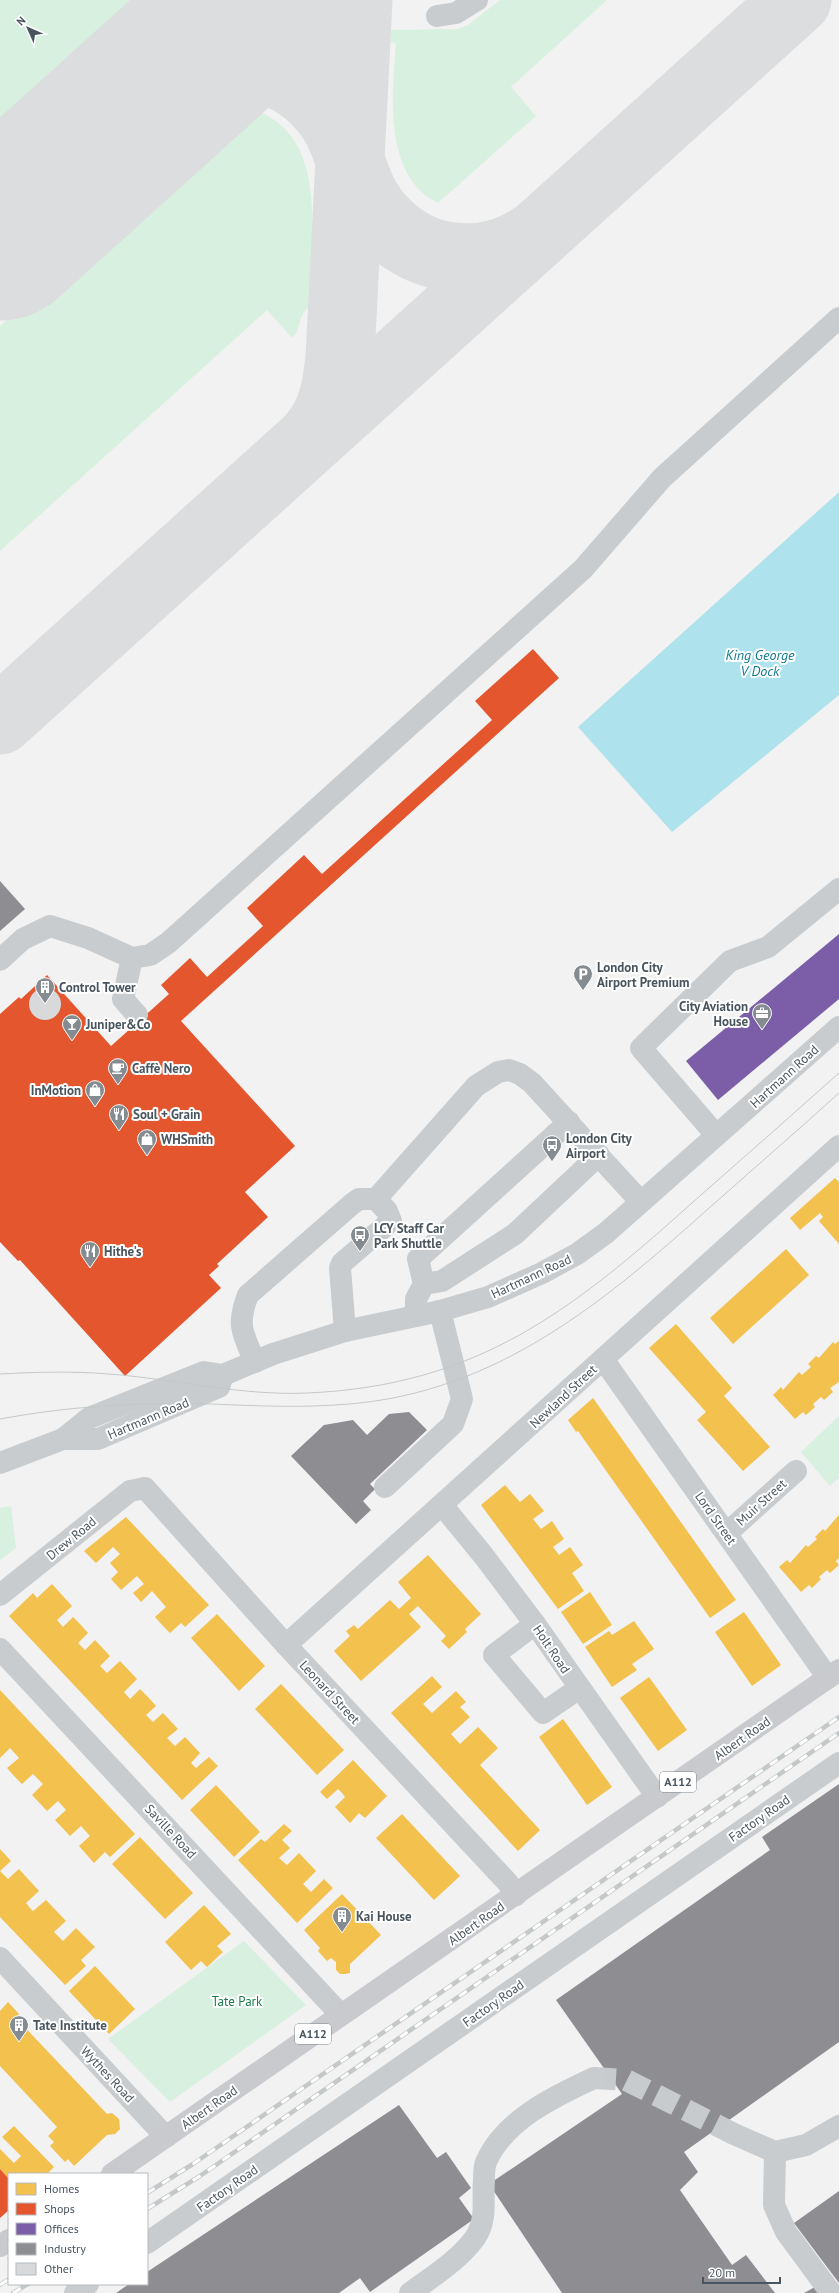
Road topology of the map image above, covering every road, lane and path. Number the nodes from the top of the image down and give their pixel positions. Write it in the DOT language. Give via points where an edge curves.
graph roads {
  1 [pos="478,0"];
  2 [pos="437,16"];
  3 [pos="839,318"];
  4 [pos="839,889"];
  5 [pos="132,958"];
  6 [pos="0,960"];
  7 [pos="137,1015"];
  8 [pos="839,1027"];
  9 [pos="569,1122"];
  10 [pos="716,1136"];
  11 [pos="838,1148"];
  12 [pos="599,1155"];
  13 [pos="376,1199"];
  14 [pos="641,1202"];
  15 [pos="424,1284"];
  16 [pos="440,1310"];
  17 [pos="416,1315"];
  18 [pos="345,1331"];
  19 [pos="603,1358"];
  20 [pos="254,1362"];
  21 [pos="0,1464"];
  22 [pos="796,1471"];
  23 [pos="385,1487"];
  24 [pos="144,1488"];
  25 [pos="442,1505"];
  26 [pos="726,1533"];
  27 [pos="0,1595"];
  28 [pos="535,1624"];
  29 [pos="286,1645"];
  30 [pos="0,1648"];
  31 [pos="833,1674"];
  32 [pos="578,1689"];
  33 [pos="839,1762"];
  34 [pos="657,1797"];
  35 [pos="516,1895"];
  36 [pos="0,1958"];
  37 [pos="341,2015"];
  38 [pos="594,2078"];
  39 [pos="839,2126"];
  40 [pos="734,2134"];
  41 [pos="166,2137"];
  42 [pos="775,2152"];
  43 [pos="113,2173"];
  44 [pos="148,2242"];
  45 [pos="87,2285"];
  46 [pos="75,2293"];
  47 [pos="410,2293"];
  48 [pos="831,2293"];
  1 -- 2 [label="street" via="456,12"];
  3 -- 5 [label="street" via="662,478 601,550 549,600 183,930 150,954"];
  4 -- 10 [label="street" via="768,947 730,961 641,1048"];
  5 -- 6 [label="street" via="88,938 50,926 23,939"];
  5 -- 7 [label="street" via="123,999"];
  8 -- 10 [label="street, Hartmann Road"];
  9 -- 12 [label="street"];
  9 -- 13 [label="street" via="520,1074 509,1070 498,1072 476,1086"];
  9 -- 15 [label="street" via="418,1260"];
  10 -- 14 [label="street, Hartmann Road"];
  11 -- 19 [label="street, Newland Street"];
  12 -- 14 [label="street"];
  12 -- 15 [label="street" via="515,1234 442,1281"];
  13 -- 18 [label="street" via="388,1211 390,1221 340,1268"];
  13 -- 20 [label="street" via="359,1199 352,1204 248,1295 240,1315"];
  14 -- 16 [label="street, Hartmann Road" via="577,1254 542,1273 488,1297"];
  15 -- 17 [label="street" via="416,1299"];
  16 -- 17 [label="street, Hartmann Road"];
  16 -- 23 [label="street" via="462,1399 453,1424"];
  17 -- 18 [label="street, Hartmann Road"];
  18 -- 20 [label="street, Hartmann Road"];
  19 -- 25 [label="street, Newland Street"];
  19 -- 26 [label="street, Lord Street"];
  20 -- 21 [label="street, Hartmann Road" via="223,1375 204,1372 89,1418 63,1440"];
  22 -- 26 [label="street, Muir Street"];
  24 -- 27 [label="street, Drew Road" via="130,1491"];
  24 -- 29 [label="street, Leonard Street"];
  25 -- 28 [label="street, Holt Road"];
  25 -- 29 [label="street, Newland Street"];
  26 -- 31 [label="street, Lord Street"];
  28 -- 32 [label="street, Holt Road"];
  28 -- 32 [label="street" via="494,1655 543,1713"];
  29 -- 35 [label="street, Leonard Street" via="508,1883"];
  30 -- 37 [label="street, Saville Road"];
  31 -- 34 [label="main road, Albert Road / A112"];
  32 -- 34 [label="street, Holt Road"];
  33 -- 44 [label="street, Factory Road"];
  34 -- 35 [label="main road, Albert Road / A112"];
  35 -- 37 [label="main road, Albert Road / A112"];
  36 -- 41 [label="street, Wythes Road"];
  37 -- 41 [label="main road, Albert Road / A112"];
  38 -- 47 [label="street" via="535,2108 508,2130 485,2162 485,2214 475,2237 456,2259"];
  39 -- 42 [label="street" via="806,2145"];
  40 -- 42 [label="street"];
  41 -- 43 [label="main road, Albert Road / A112"];
  42 -- 48 [label="street" via="774,2205 786,2232"];
  45 -- 46 [label="street"];
}
